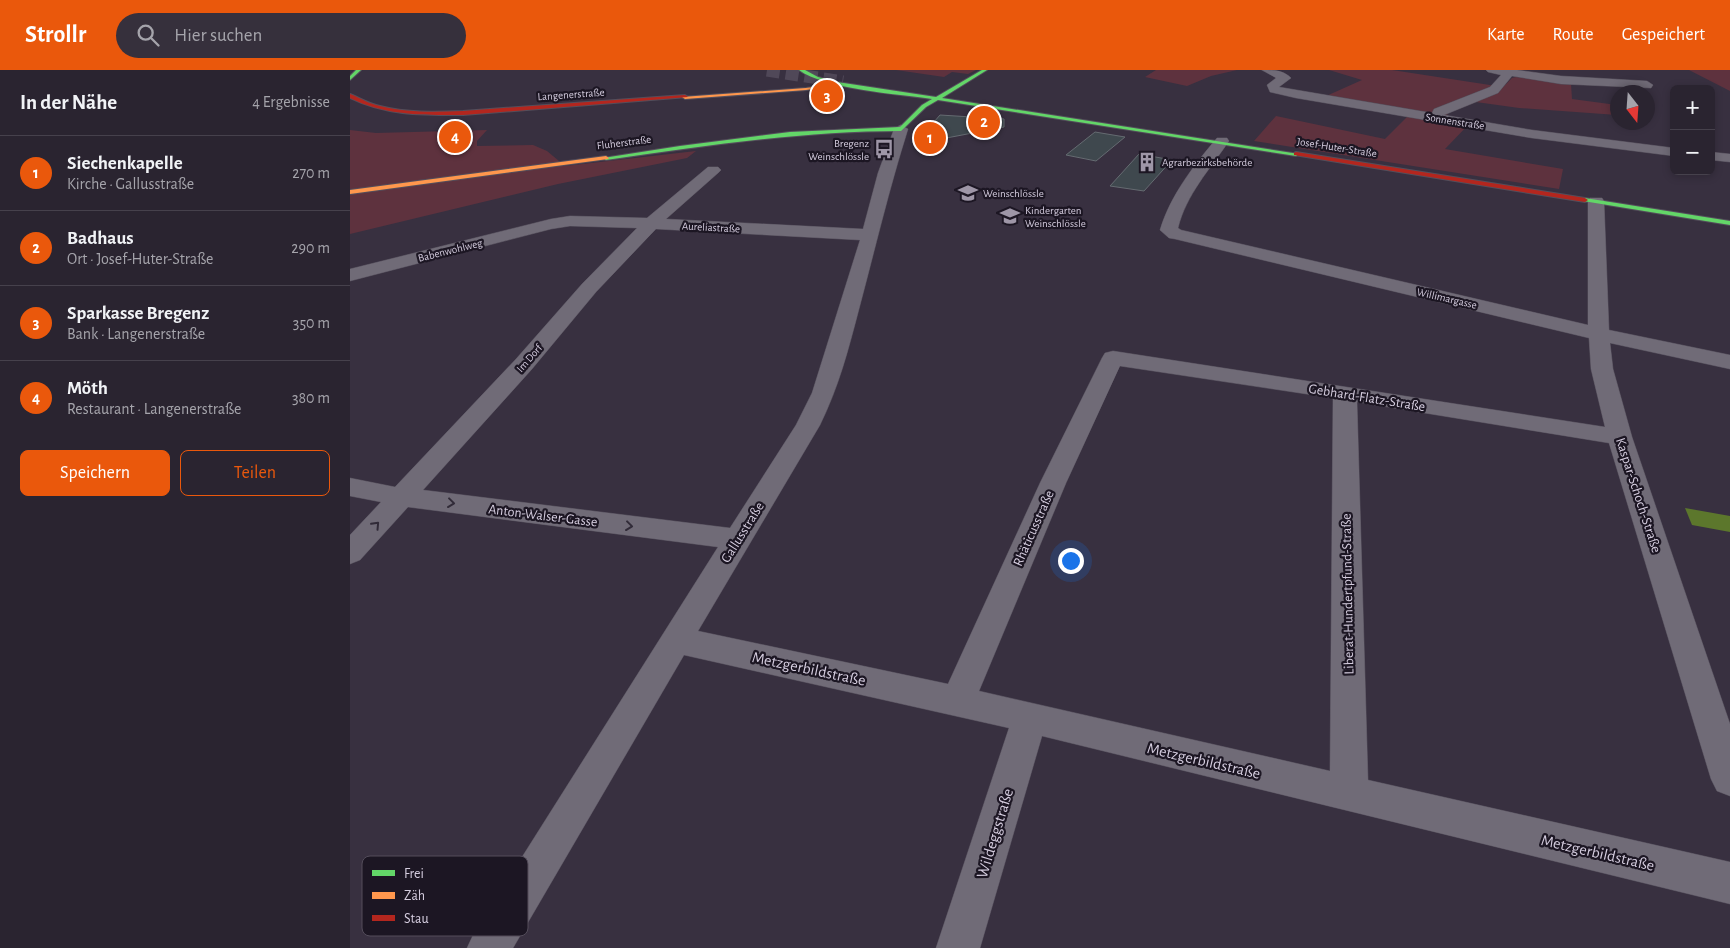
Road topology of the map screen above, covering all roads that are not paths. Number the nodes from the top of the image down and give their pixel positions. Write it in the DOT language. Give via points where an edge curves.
graph roads {
  1 [pos="359,70"];
  2 [pos="801,70"];
  3 [pos="985,70"];
  4 [pos="1268,70"];
  5 [pos="1492,70"];
  6 [pos="1510,71"];
  7 [pos="350,79"];
  8 [pos="824,80"];
  9 [pos="837,83"];
  10 [pos="1647,85"];
  11 [pos="797,90"];
  12 [pos="350,96"];
  13 [pos="939,98"];
  14 [pos="1437,118"];
  15 [pos="901,129"];
  16 [pos="1222,141"];
  17 [pos="1670,151"];
  18 [pos="1715,156"];
  19 [pos="1730,158"];
  20 [pos="713,170"];
  21 [pos="350,192"];
  22 [pos="1596,201"];
  23 [pos="1730,223"];
  24 [pos="551,224"];
  25 [pos="651,224"];
  26 [pos="871,235"];
  27 [pos="350,275"];
  28 [pos="1599,334"];
  29 [pos="1113,358"];
  30 [pos="1730,362"];
  31 [pos="1345,393"];
  32 [pos="1620,437"];
  33 [pos="350,487"];
  34 [pos="402,497"];
  35 [pos="737,540"];
  36 [pos="350,553"];
  37 [pos="676,640"];
  38 [pos="958,701"];
  39 [pos="1030,718"];
  40 [pos="1730,779"];
  41 [pos="1349,794"];
  42 [pos="1730,883"];
  43 [pos="528,884"];
  44 [pos="496,936"];
  45 [pos="489,948"];
  46 [pos="958,948"];
  1 -- 7 [label="main road"];
  2 -- 8 [label="main road"];
  3 -- 13 [label="main road, Gallusstraße"];
  4 -- 14 [label="street, Sonnenstraße" via="1285,78 1273,85 1274,88"];
  5 -- 6 [label="street"];
  6 -- 10 [label="street" via="1561,80"];
  6 -- 14 [label="street" via="1494,90 1439,112"];
  8 -- 9 [label="main road"];
  8 -- 11 [label="main road, Langenerstraße"];
  9 -- 11 [label="main road, Langenerstraße"];
  9 -- 13 [label="main road, Josef-Huter-Straße"];
  11 -- 12 [label="main road, Langenerstraße" via="496,112 440,113 386,109"];
  13 -- 15 [label="main road, Gallusstraße" via="924,106"];
  13 -- 16 [label="main road, Josef-Huter-Straße"];
  14 -- 17 [label="street, Sonnenstraße"];
  15 -- 21 [label="main road, Fluherstraße" via="802,131"];
  15 -- 26 [label="street, Gallusstraße"];
  16 -- 22 [label="main road, Josef-Huter-Straße"];
  16 -- 28 [label="street, Willimargasse" via="1208,157 1178,206 1169,230 1175,234"];
  18 -- 19 [label="street"];
  20 -- 25 [label="street, Im Dorf"];
  22 -- 23 [label="main road, Josef-Huter-Straße"];
  22 -- 28 [label="street, Kaspar-Schoch-Straße"];
  24 -- 25 [label="street, Aureliastraße" via="599,221"];
  24 -- 27 [label="street, Babenwohlweg"];
  25 -- 26 [label="street, Aureliastraße"];
  25 -- 34 [label="street, Im Dorf" via="589,288"];
  26 -- 35 [label="street, Gallusstraße" via="824,392 808,425"];
  28 -- 30 [label="street, Willimargasse"];
  28 -- 32 [label="street, Kaspar-Schoch-Straße" via="1602,369"];
  29 -- 31 [label="street, Gebhard-Flatz-Straße"];
  29 -- 38 [label="street, Rhäticusstraße" via="1053,483"];
  31 -- 32 [label="street, Gebhard-Flatz-Straße"];
  31 -- 41 [label="street, Liberat-Hundertpfund-Straße"];
  32 -- 40 [label="street, Kaspar-Schoch-Straße"];
  33 -- 34 [label="street, Anton-Walser-Gasse"];
  34 -- 35 [label="street, Anton-Walser-Gasse, one-way"];
  36 -- 34 [label="street, Im Dorf, one-way"];
  35 -- 37 [label="street, Gallusstraße"];
  37 -- 38 [label="street, Metzgerbildstraße"];
  37 -- 43 [label="street, Gallusstraße"];
  38 -- 39 [label="street, Metzgerbildstraße"];
  39 -- 41 [label="street, Metzgerbildstraße"];
  39 -- 46 [label="street, Wildeggstraße"];
  41 -- 42 [label="street, Metzgerbildstraße"];
  44 -- 45 [label="street, Gallusstraße"];
}
